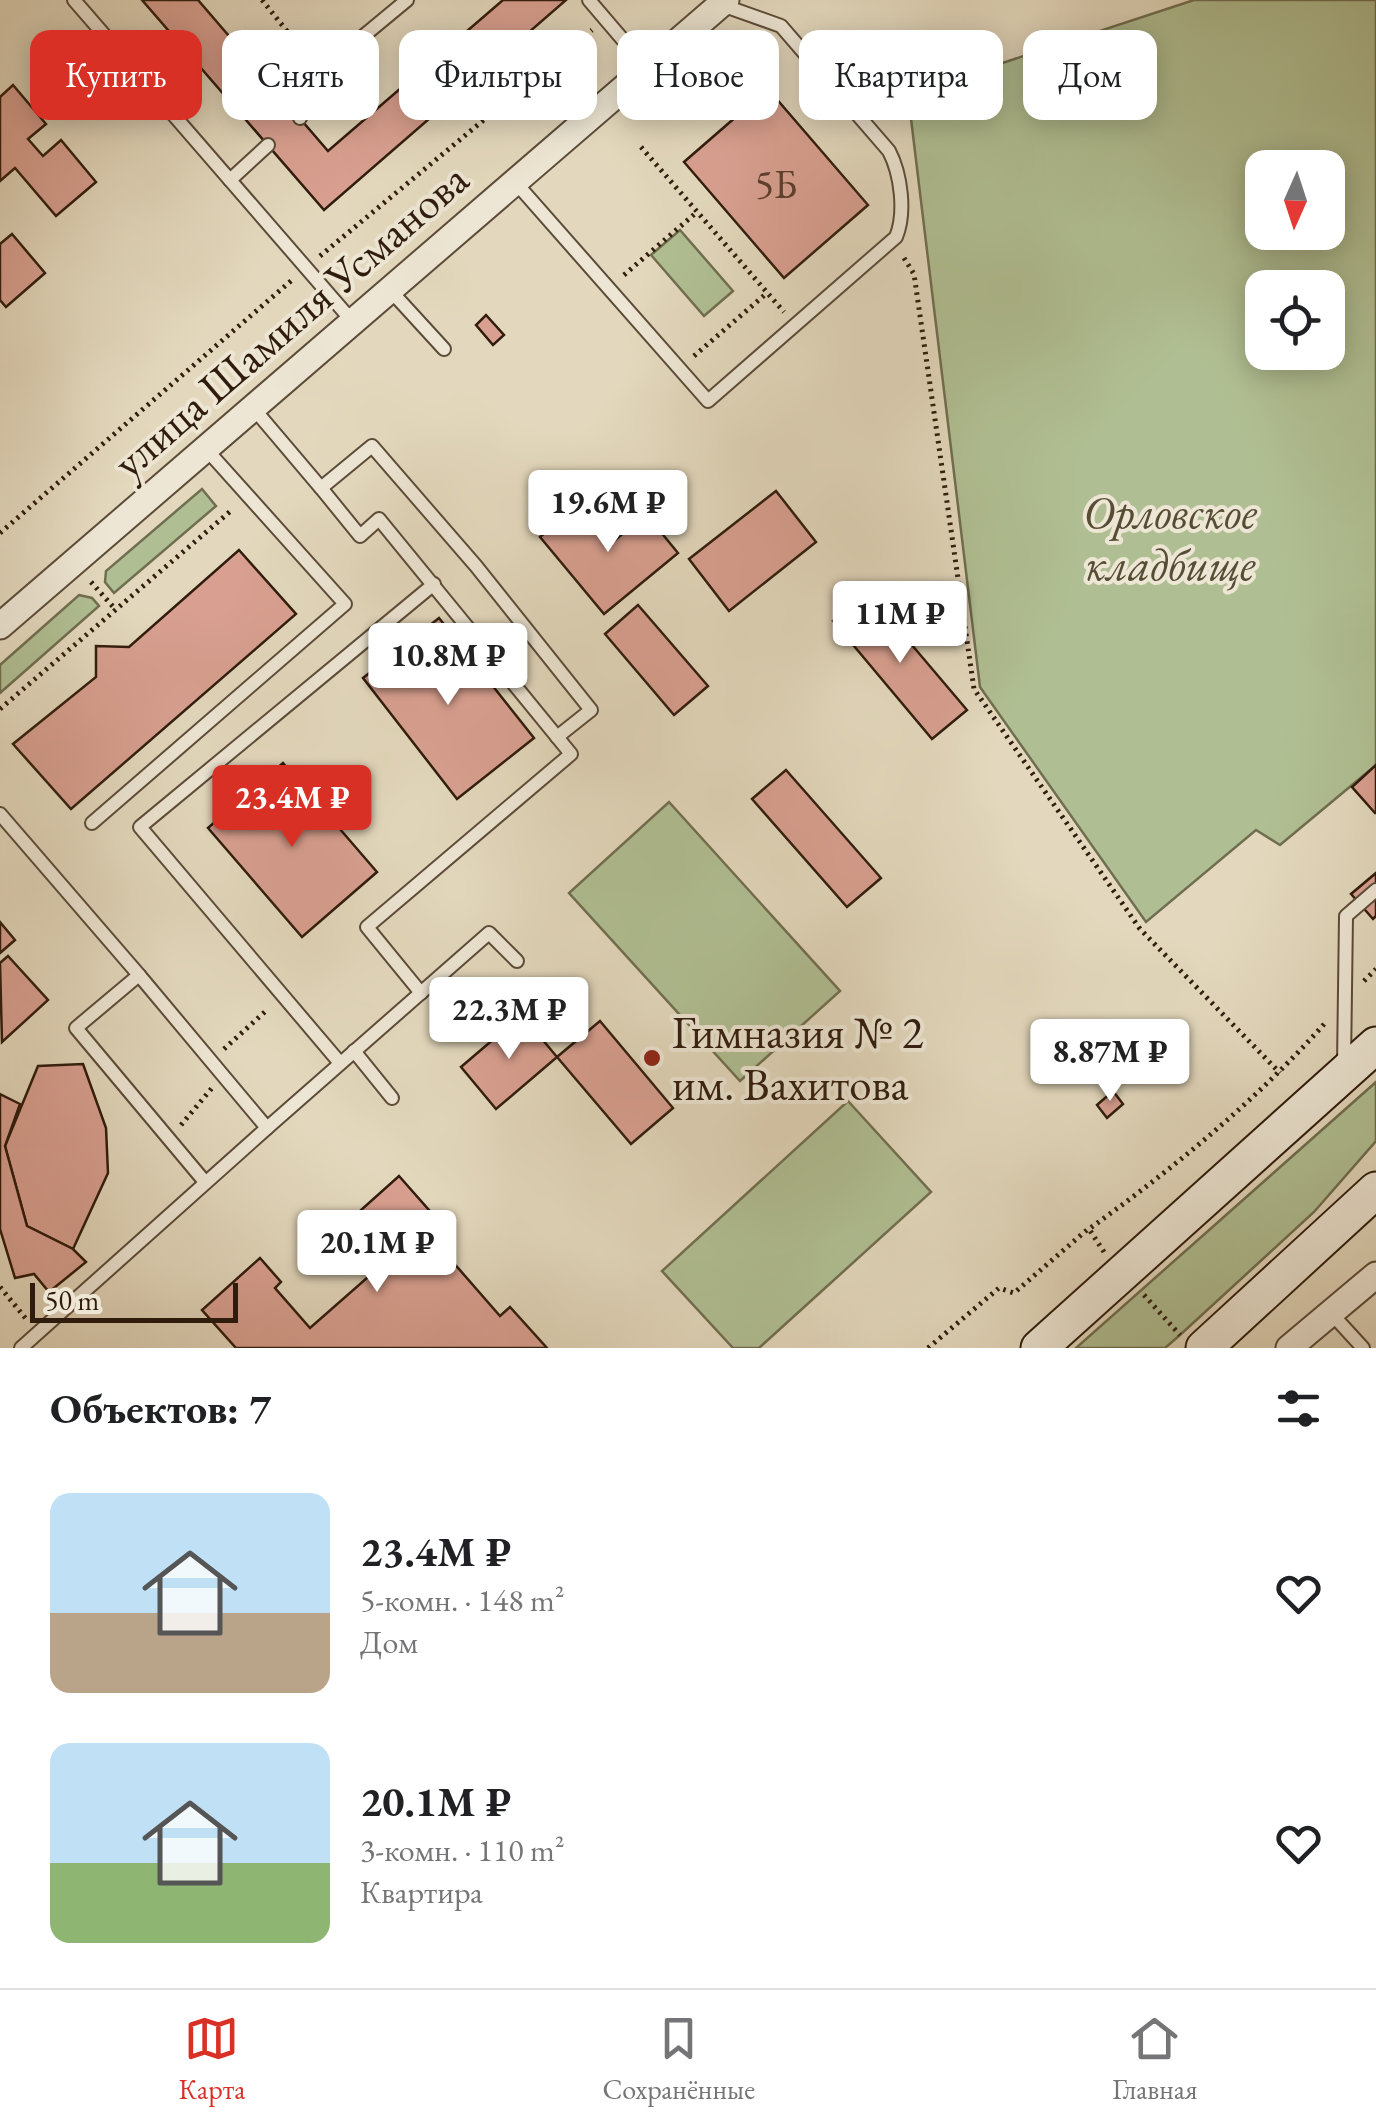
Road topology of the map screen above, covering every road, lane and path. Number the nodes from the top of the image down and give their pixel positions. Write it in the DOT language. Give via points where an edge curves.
graph roads {
  1 [pos="74,0"];
  2 [pos="262,0"];
  3 [pos="407,0"];
  4 [pos="590,0"];
  5 [pos="724,2"];
  6 [pos="286,30"];
  7 [pos="371,30"];
  8 [pos="691,30"];
  9 [pos="617,32"];
  10 [pos="617,94"];
  11 [pos="268,145"];
  12 [pos="641,146"];
  13 [pos="230,180"];
  14 [pos="516,183"];
  15 [pos="698,212"];
  16 [pos="908,263"];
  17 [pos="609,288"];
  18 [pos="390,290"];
  19 [pos="768,293"];
  20 [pos="353,322"];
  21 [pos="796,325"];
  22 [pos="444,349"];
  23 [pos="679,368"];
  24 [pos="254,408"];
  25 [pos="206,449"];
  26 [pos="321,488"];
  27 [pos="248,496"];
  28 [pos="74,562"];
  29 [pos="434,584"];
  30 [pos="116,610"];
  31 [pos="0,626"];
  32 [pos="0,710"];
  33 [pos="557,737"];
  34 [pos="0,814"];
  35 [pos="92,823"];
  36 [pos="1376,890"];
  37 [pos="517,961"];
  38 [pos="1376,970"];
  39 [pos="139,975"];
  40 [pos="420,993"];
  41 [pos="282,996"];
  42 [pos="1345,1000"];
  43 [pos="1376,1045"];
  44 [pos="354,1050"];
  45 [pos="211,1061"];
  46 [pos="340,1063"];
  47 [pos="1344,1071"];
  48 [pos="1280,1073"];
  49 [pos="223,1075"];
  50 [pos="392,1098"];
  51 [pos="266,1128"];
  52 [pos="169,1139"];
  53 [pos="205,1182"];
  54 [pos="1376,1190"];
  55 [pos="1088,1228"];
  56 [pos="1099,1247"];
  57 [pos="1376,1274"];
  58 [pos="1142,1292"];
  59 [pos="1331,1313"];
  60 [pos="1192,1342"];
  61 [pos="21,1348"];
  62 [pos="928,1348"];
  63 [pos="1039,1348"];
  64 [pos="1289,1348"];
  65 [pos="1363,1348"];
  1 -- 13 [label="lane"];
  2 -- 6 [label="path"];
  3 -- 7 [label="lane"];
  4 -- 9 [label="lane"];
  5 -- 8 [label="street, улица Шамиля Усманова"];
  5 -- 21 [label="lane" via="781,26 896,164 902,216 896,238"];
  10 -- 14 [label="street, улица Шамиля Усманова"];
  11 -- 13 [label="lane"];
  12 -- 15 [label="path"];
  13 -- 20 [label="lane"];
  14 -- 17 [label="lane"];
  14 -- 18 [label="street, улица Шамиля Усманова"];
  15 -- 17 [label="path"];
  15 -- 19 [label="path"];
  16 -- 48 [label="path" via="974,689 1140,929"];
  17 -- 23 [label="lane"];
  18 -- 20 [label="street, улица Шамиля Усманова"];
  18 -- 22 [label="lane"];
  19 -- 21 [label="path"];
  19 -- 23 [label="path"];
  20 -- 24 [label="street, улица Шамиля Усманова"];
  21 -- 23 [label="lane" via="708,401"];
  24 -- 25 [label="street, улица Шамиля Усманова"];
  24 -- 26 [label="lane"];
  25 -- 27 [label="lane"];
  25 -- 28 [label="street, улица Шамиля Усманова"];
  26 -- 29 [label="lane" via="360,536 379,520"];
  26 -- 33 [label="lane" via="372,446 591,710"];
  27 -- 30 [label="path"];
  27 -- 35 [label="lane" via="346,604"];
  28 -- 30 [label="path"];
  28 -- 31 [label="street, улица Шамиля Усманова"];
  29 -- 33 [label="lane"];
  29 -- 41 [label="lane" via="140,827"];
  30 -- 32 [label="path"];
  33 -- 40 [label="lane" via="571,754 367,927"];
  34 -- 39 [label="lane"];
  36 -- 42 [label="lane" via="1346,916"];
  37 -- 40 [label="lane" via="489,932"];
  38 -- 42 [label="path"];
  39 -- 45 [label="lane"];
  39 -- 52 [label="lane" via="76,1028"];
  40 -- 44 [label="lane"];
  41 -- 45 [label="path"];
  41 -- 46 [label="lane"];
  42 -- 47 [label="lane"];
  42 -- 48 [label="path"];
  43 -- 47 [label="main road"];
  44 -- 46 [label="lane"];
  44 -- 50 [label="lane"];
  45 -- 49 [label="lane"];
  46 -- 51 [label="lane"];
  47 -- 63 [label="main road"];
  48 -- 55 [label="path" via="1151,1184"];
  49 -- 51 [label="lane"];
  49 -- 52 [label="path"];
  51 -- 53 [label="lane"];
  52 -- 53 [label="lane"];
  53 -- 61 [label="lane"];
  54 -- 60 [label="main road"];
  55 -- 56 [label="path"];
  55 -- 62 [label="path" via="1014,1293 999,1288"];
  57 -- 59 [label="street"];
  58 -- 60 [label="path"];
  59 -- 64 [label="street"];
  59 -- 65 [label="lane"];
}
